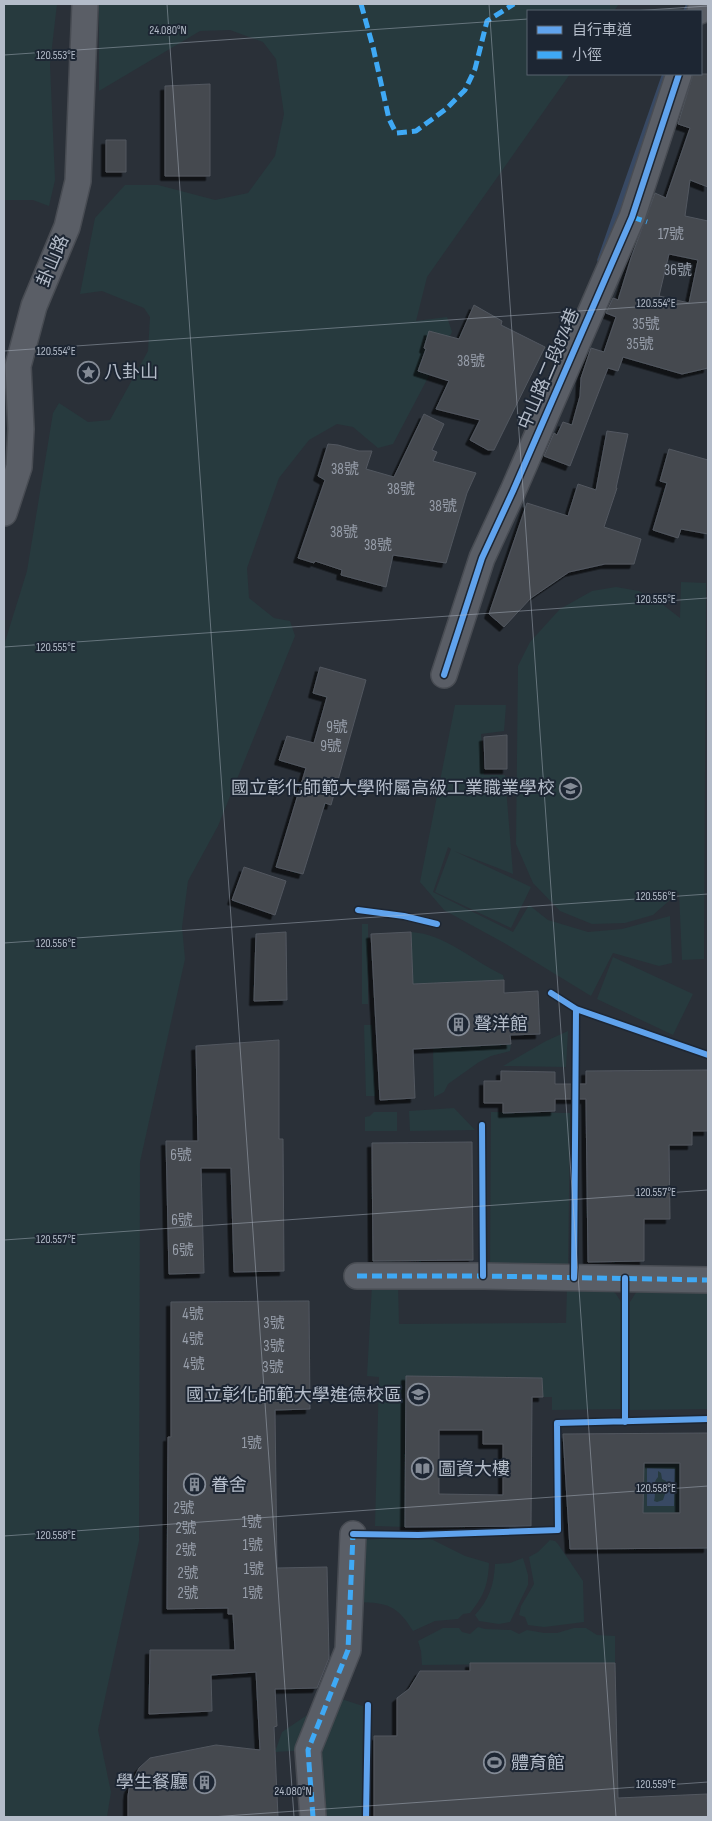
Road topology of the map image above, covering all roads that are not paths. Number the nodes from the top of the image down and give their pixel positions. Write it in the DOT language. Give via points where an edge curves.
graph roads {
  1 [pos="85,4"];
  2 [pos="679,75"];
  3 [pos="4,513"];
  4 [pos="444,675"];
  5 [pos="357,1276"];
  6 [pos="708,1280"];
  7 [pos="353,1534"];
  8 [pos="314,1817"];
  1 -- 3 [label="street, 卦山路" via="78,182 67,227 34,306 18,366 19,467"];
  2 -- 4 [label="street, 中山路二段874巷" via="639,219 482,558"];
  5 -- 6 [label="street"];
  7 -- 8 [label="street" via="348,1650 308,1750"];
}
